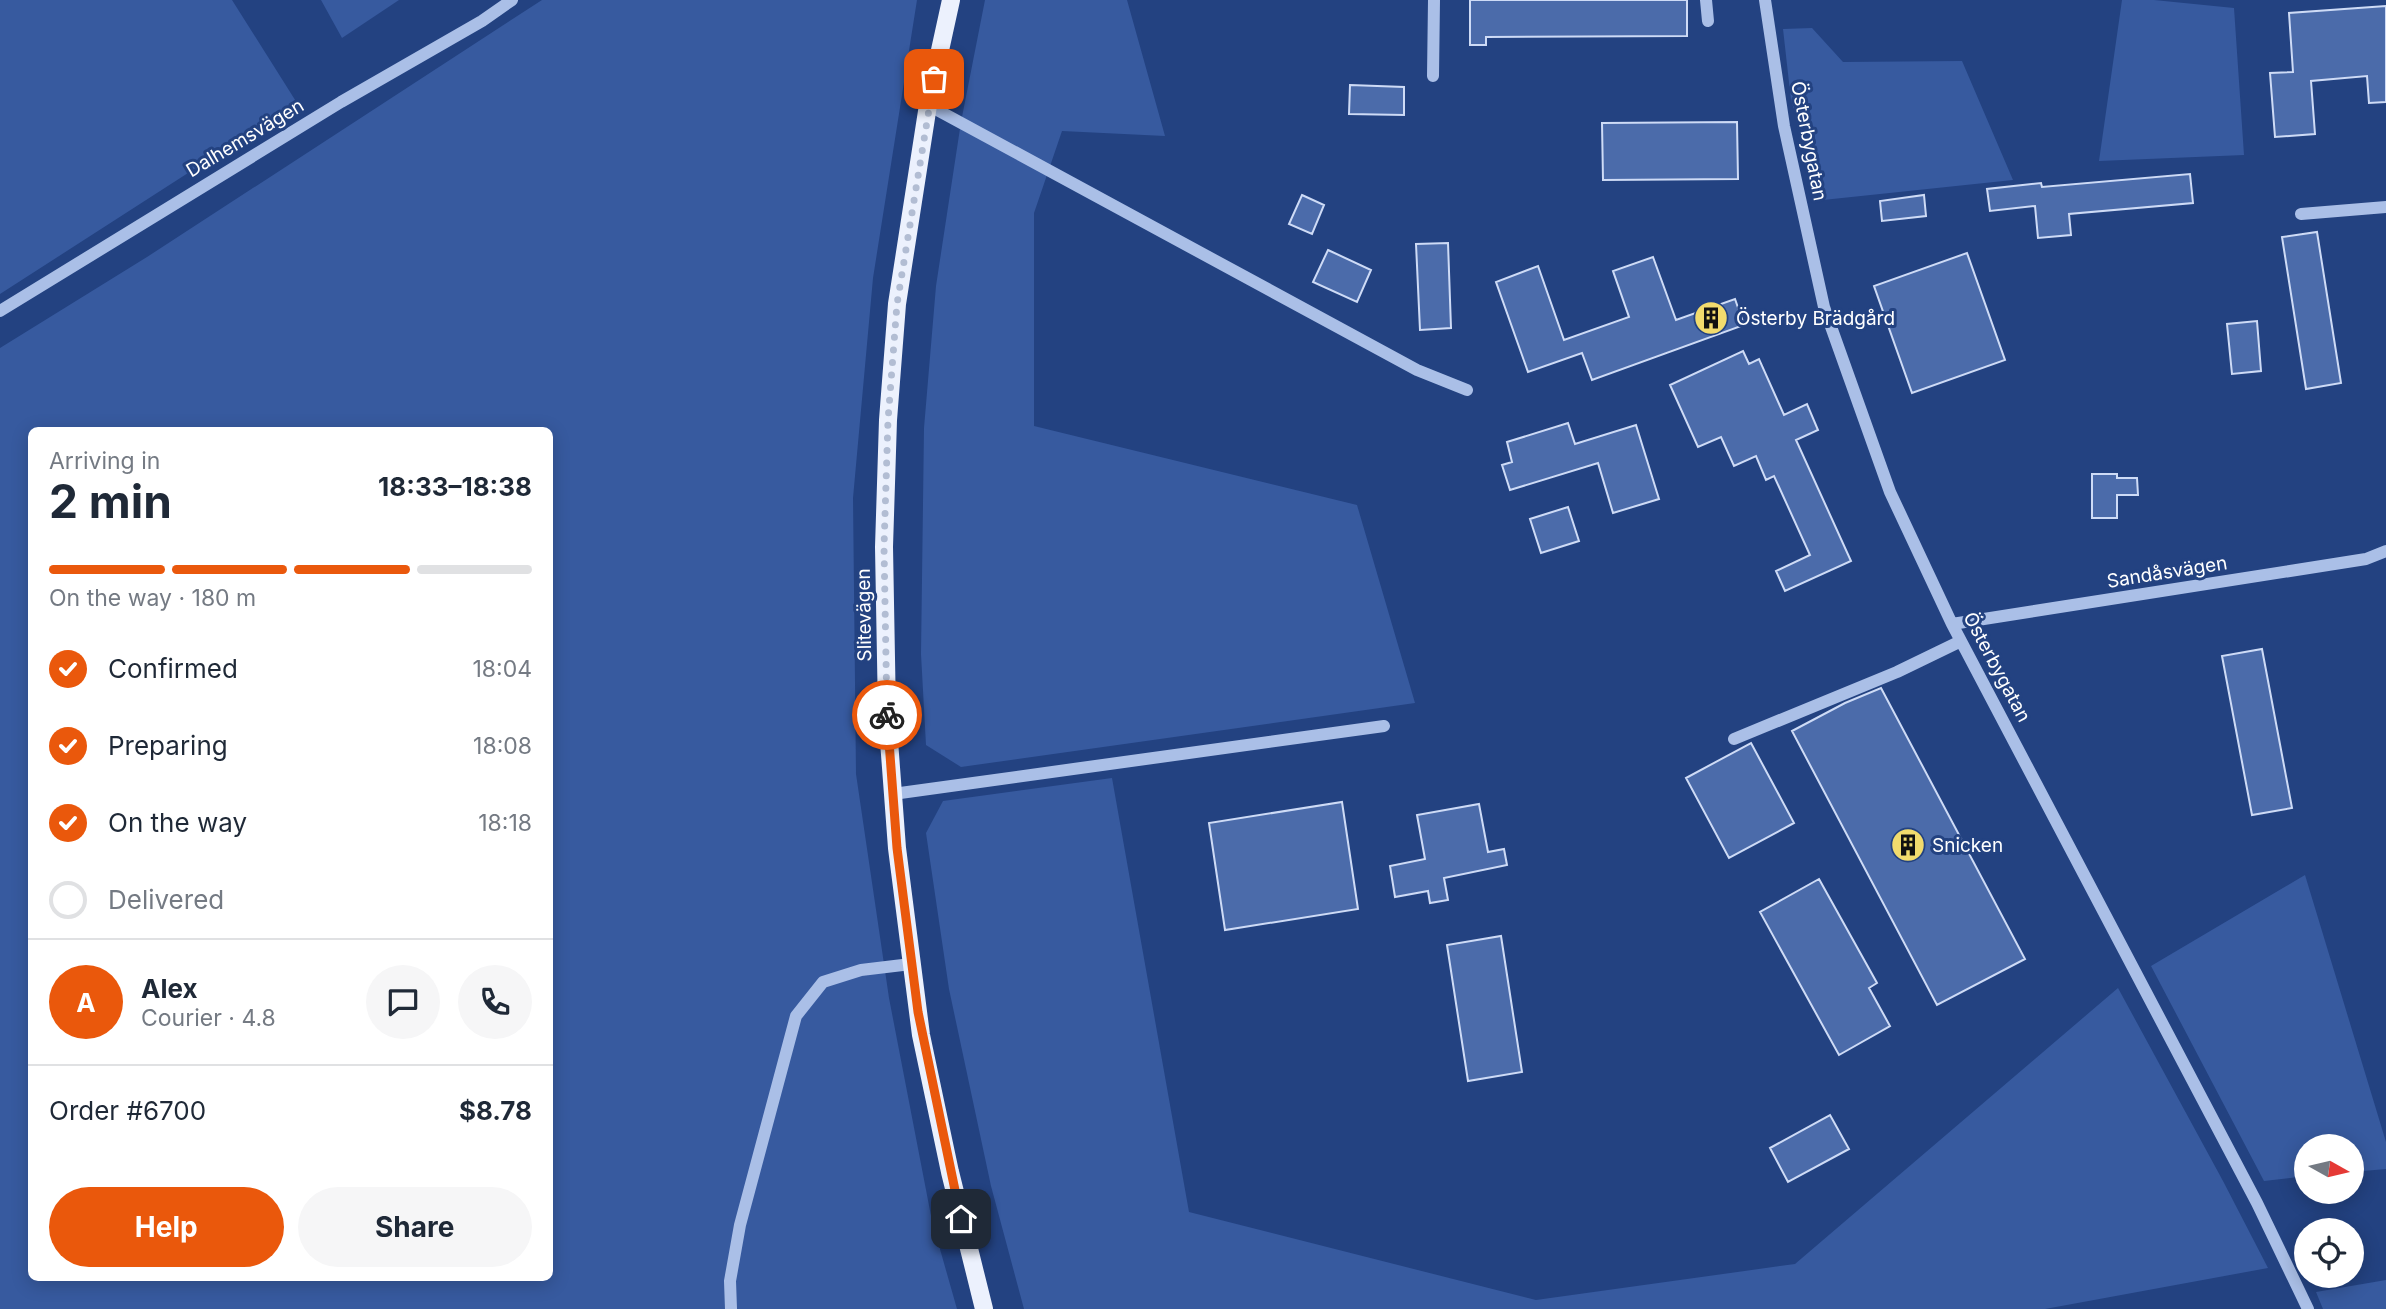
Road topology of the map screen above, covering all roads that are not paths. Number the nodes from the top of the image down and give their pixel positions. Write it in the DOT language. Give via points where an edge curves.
graph roads {
  1 [pos="512,0"];
  2 [pos="951,0"];
  3 [pos="1434,0"];
  4 [pos="1706,0"];
  5 [pos="1765,0"];
  6 [pos="1708,21"];
  7 [pos="1433,76"];
  8 [pos="928,105"];
  9 [pos="2386,207"];
  10 [pos="2301,214"];
  11 [pos="0,311"];
  12 [pos="1467,390"];
  13 [pos="2386,551"];
  14 [pos="1952,624"];
  15 [pos="1961,640"];
  16 [pos="1384,726"];
  17 [pos="1734,739"];
  18 [pos="893,794"];
  19 [pos="911,964"];
  20 [pos="731,1309"];
  21 [pos="985,1309"];
  22 [pos="2308,1309"];
  1 -- 11 [label="street, Dalhemsvägen"];
  2 -- 8 [label="main road, Slitevägen"];
  3 -- 7 [label="street"];
  4 -- 6 [label="street"];
  5 -- 14 [label="street, Österbygatan" via="1784,126 1824,307 1890,492"];
  8 -- 12 [label="street" via="1417,370"];
  8 -- 18 [label="main road, Slitevägen" via="897,304 888,420 884,547"];
  9 -- 10 [label="street"];
  13 -- 14 [label="street, Sandåsvägen" via="2366,559 2237,581"];
  14 -- 15 [label="street, Österbygatan"];
  15 -- 17 [label="street" via="1897,672"];
  15 -- 22 [label="street, Österbygatan" via="2257,1203"];
  16 -- 18 [label="street"];
  18 -- 19 [label="main road, Slitevägen"];
  19 -- 20 [label="street" via="860,970 823,982 796,1016 740,1225 730,1281"];
  19 -- 21 [label="main road, Slitevägen" via="947,1158"];
}
